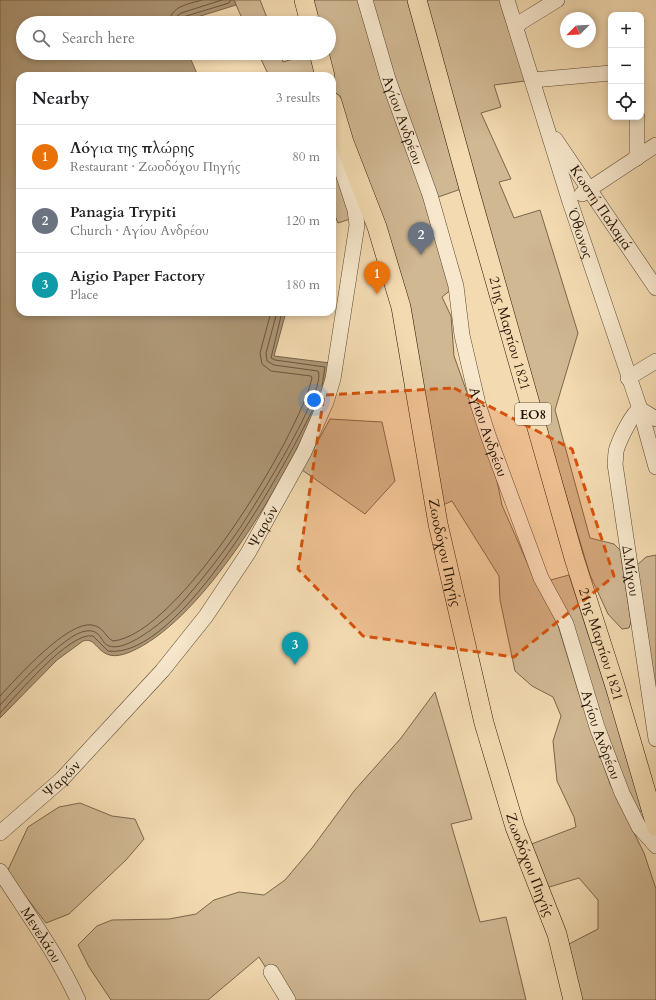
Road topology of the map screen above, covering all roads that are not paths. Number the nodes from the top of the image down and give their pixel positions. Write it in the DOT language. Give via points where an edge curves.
graph roads {
  1 [pos="304,0"];
  2 [pos="365,0"];
  3 [pos="417,0"];
  4 [pos="507,0"];
  5 [pos="557,0"];
  6 [pos="308,16"];
  7 [pos="514,22"];
  8 [pos="321,60"];
  9 [pos="324,72"];
  10 [pos="608,73"];
  11 [pos="532,80"];
  12 [pos="336,115"];
  13 [pos="637,120"];
  14 [pos="547,127"];
  15 [pos="344,142"];
  16 [pos="656,145"];
  17 [pos="637,158"];
  18 [pos="589,189"];
  19 [pos="570,202"];
  20 [pos="656,288"];
  21 [pos="656,361"];
  22 [pos="628,378"];
  23 [pos="640,409"];
  24 [pos="656,409"];
  25 [pos="656,419"];
  26 [pos="656,467"];
  27 [pos="656,739"];
  28 [pos="656,826"];
  29 [pos="0,833"];
  30 [pos="656,846"];
  31 [pos="0,871"];
  32 [pos="271,972"];
  33 [pos="78,1000"];
  34 [pos="288,1000"];
  35 [pos="573,1000"];
  1 -- 6 [label="main road"];
  2 -- 30 [label="street, Αγίου Ανδρέου" via="388,79 430,195 456,286 462,335 478,404 528,543 551,597 566,624 597,727 622,793 639,828"];
  3 -- 28 [label="main road, 21ης Μαρτίου 1821 / ΕΟ8" via="574,558"];
  4 -- 7 [label="street, Όθωνος"];
  5 -- 7 [label="street" via="521,22"];
  7 -- 11 [label="street, Όθωνος"];
  8 -- 9 [label="main road"];
  10 -- 11 [label="street"];
  11 -- 14 [label="street, Όθωνος"];
  12 -- 15 [label="main road, Ζωοδόχου Πηγής"];
  13 -- 17 [label="street"];
  14 -- 18 [label="street, Κωστή Παλαμά"];
  14 -- 19 [label="street, Όθωνος"];
  15 -- 29 [label="street, Ψαρών" via="337,155 355,210 357,225 333,379 321,416 304,452 248,553 219,598 186,641 143,693 62,779"];
  15 -- 35 [label="main road, Ζωοδόχου Πηγής" via="377,227 401,307 438,524 484,723 515,827 556,934"];
  16 -- 17 [label="street"];
  17 -- 18 [label="street"];
  18 -- 19 [label="street"];
  18 -- 20 [label="street, Κωστή Παλαμά"];
  19 -- 22 [label="street, Όθωνος"];
  21 -- 22 [label="street"];
  22 -- 23 [label="street, Όθωνος"];
  23 -- 24 [label="street"];
  23 -- 25 [label="street"];
  23 -- 26 [label="street, Όθωνος"];
  23 -- 27 [label="street, Δ.Μίχου" via="636,411 616,449 615,464"];
  31 -- 33 [label="street, Μενελάου" via="69,980"];
  32 -- 34 [label="street"];
}
